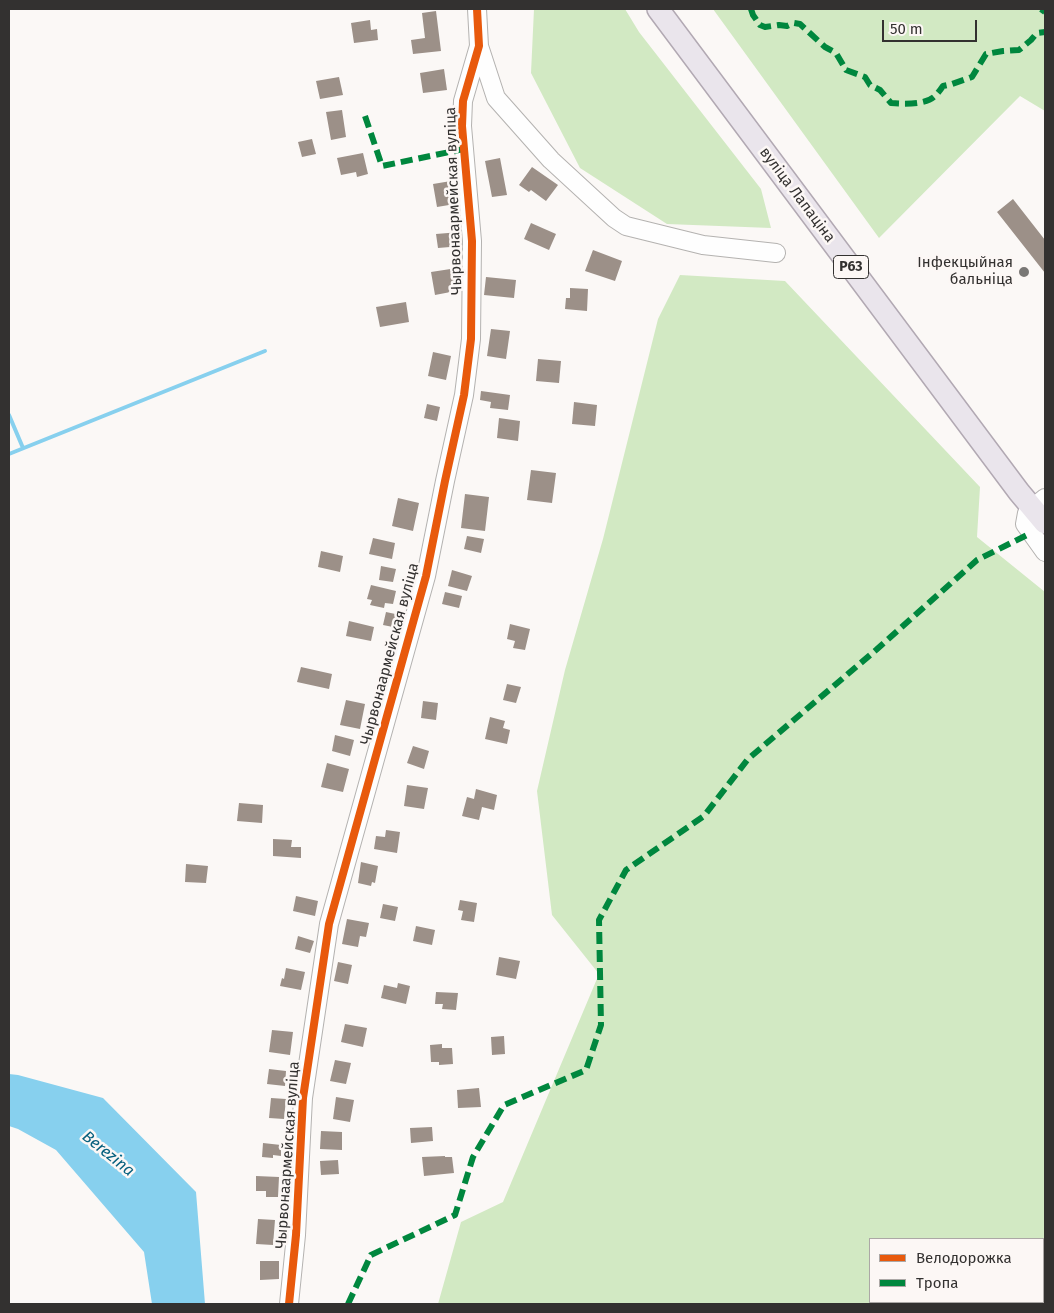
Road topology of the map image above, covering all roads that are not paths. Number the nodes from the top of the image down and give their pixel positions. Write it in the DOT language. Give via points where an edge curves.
graph roads {
  1 [pos="477,9"];
  2 [pos="658,9"];
  3 [pos="479,46"];
  4 [pos="776,253"];
  5 [pos="1041,510"];
  6 [pos="1045,552"];
  7 [pos="289,1304"];
  1 -- 3 [label="street, Чырвонаармейская вуліца"];
  2 -- 5 [label="main road, вуліца Лапаціна / Р63" via="1007,476"];
  3 -- 4 [label="street" via="496,98 551,160 614,218 626,226 703,245"];
  3 -- 7 [label="street, Чырвонаармейская вуліца" via="463,101 462,126 472,241 470,339 464,395 426,576 329,924 303,1098"];
  5 -- 6 [label="street" via="1026,513 1025,524"];
}
